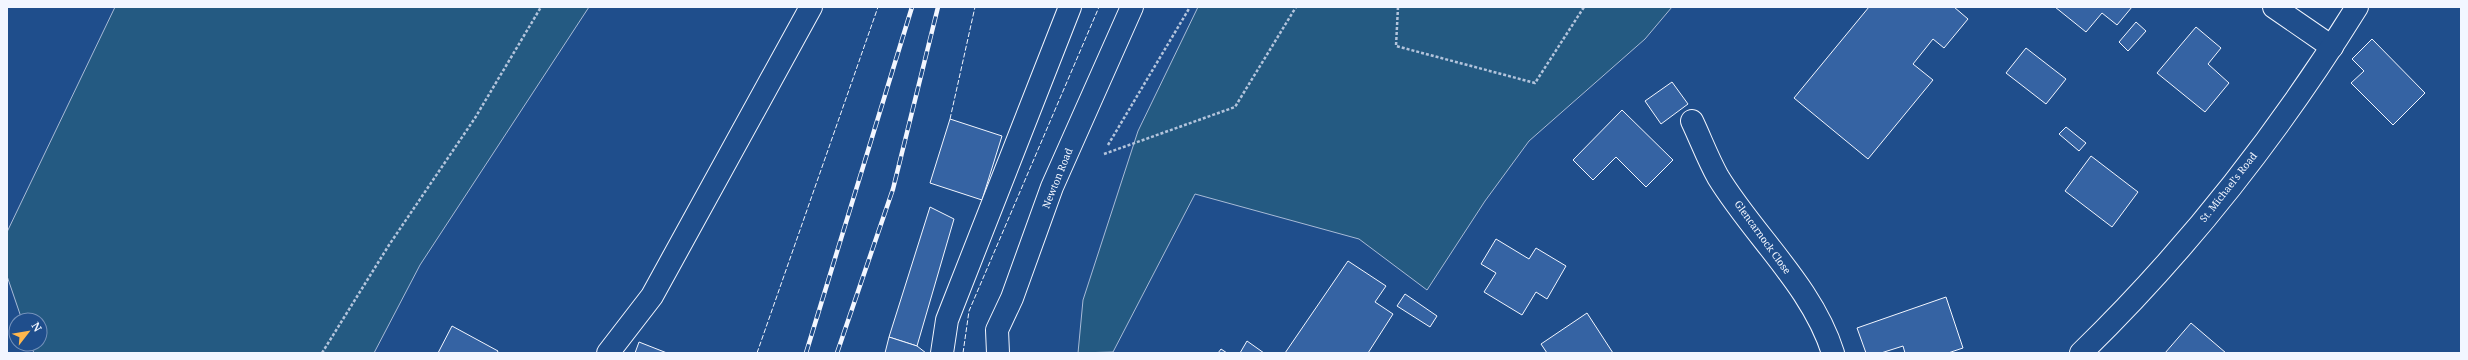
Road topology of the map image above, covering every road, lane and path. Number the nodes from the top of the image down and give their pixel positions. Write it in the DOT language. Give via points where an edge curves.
graph roads {
  1 [pos="541,7"];
  2 [pos="811,7"];
  3 [pos="1070,7"];
  4 [pos="1132,7"];
  5 [pos="1296,7"];
  6 [pos="1398,7"];
  7 [pos="1584,7"];
  8 [pos="2274,7"];
  9 [pos="2357,7"];
  10 [pos="2332,48"];
  11 [pos="1692,121"];
  12 [pos="1103,154"];
  13 [pos="997,330"];
  14 [pos="322,353"];
  15 [pos="608,353"];
  16 [pos="942,353"];
  17 [pos="990,353"];
  18 [pos="998,353"];
  19 [pos="1834,353"];
  20 [pos="2081,353"];
  1 -- 14 [label="path" via="475,118 389,245"];
  2 -- 15 [label="street" via="652,296"];
  3 -- 16 [label="street" via="947,320"];
  4 -- 13 [label="street, Newton Road" via="1052,187 1012,298"];
  5 -- 12 [label="path" via="1235,107"];
  6 -- 7 [label="path" via="1396,46 1535,84"];
  8 -- 10 [label="street"];
  9 -- 10 [label="street, St. Michael's Road"];
  10 -- 20 [label="street, St. Michael's Road" via="2207,215 2117,318"];
  11 -- 19 [label="street, Glencarnock Close" via="1718,177 1790,275 1828,334"];
  13 -- 17 [label="street"];
  13 -- 18 [label="street, Newton Road"];
}
